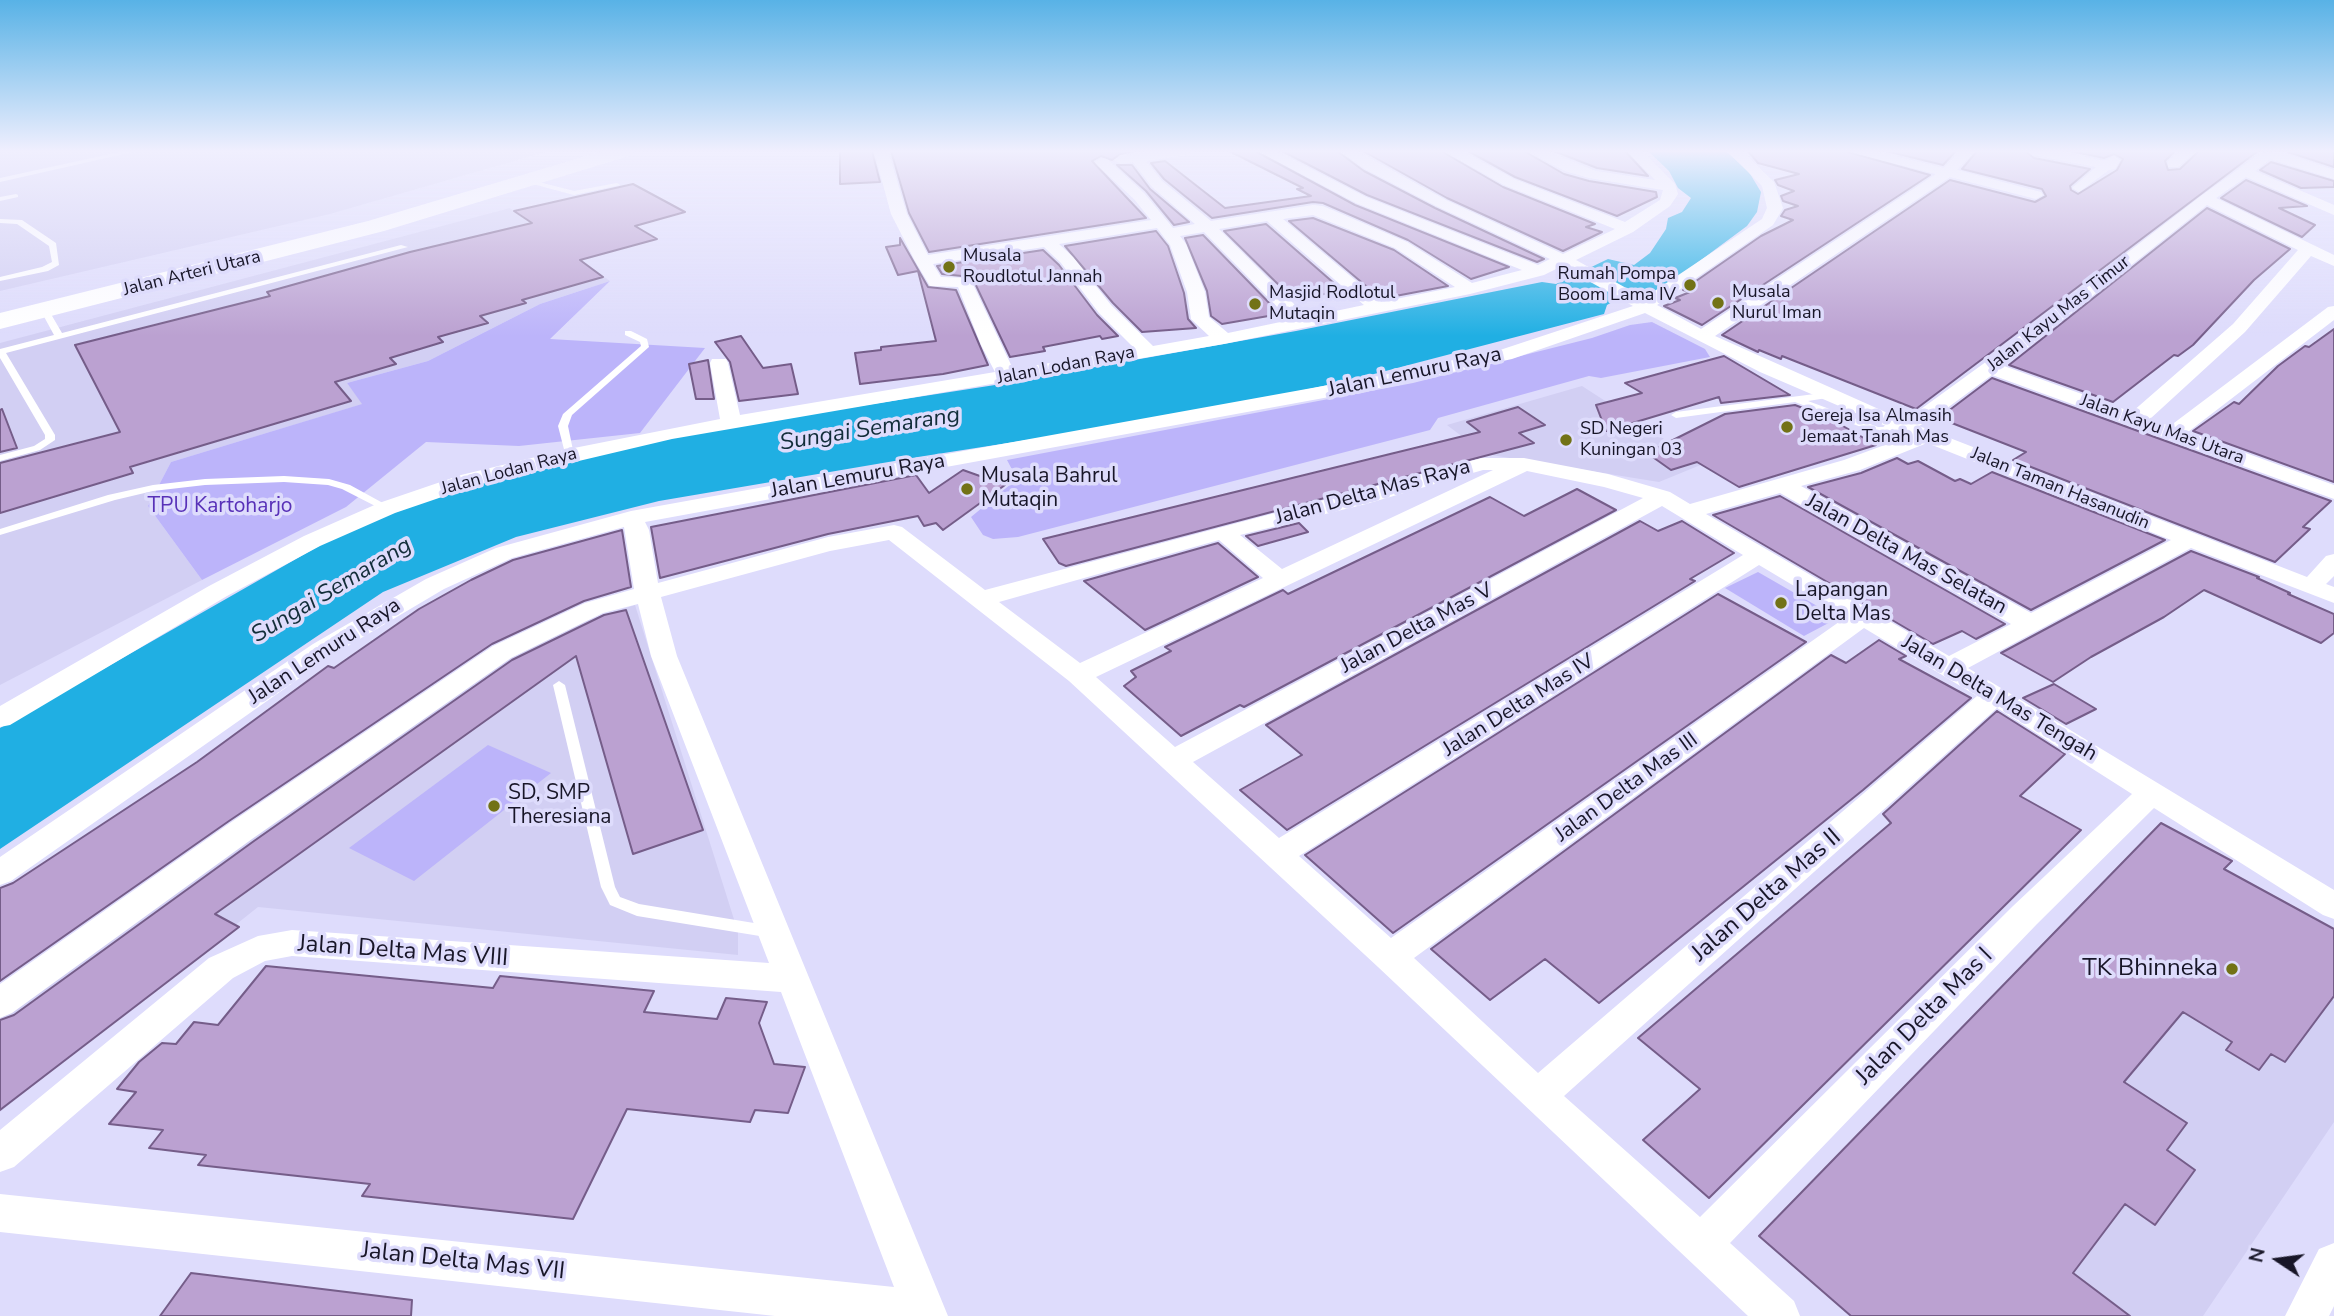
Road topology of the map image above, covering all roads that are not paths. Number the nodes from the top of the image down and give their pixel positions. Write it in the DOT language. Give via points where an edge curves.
graph roads {
  1 [pos="387,212"];
  2 [pos="430,212"];
  3 [pos="899,212"];
  4 [pos="1152,212"];
  5 [pos="1191,212"];
  6 [pos="1296,212"];
  7 [pos="1326,212"];
  8 [pos="1392,212"];
  9 [pos="1461,212"];
  10 [pos="1586,212"];
  11 [pos="1653,212"];
  12 [pos="1773,212"];
  13 [pos="1888,212"];
  14 [pos="2189,212"];
  15 [pos="2233,212"];
  16 [pos="1270,216"];
  17 [pos="0,221"];
  18 [pos="1207,226"];
  19 [pos="1165,228"];
  20 [pos="1628,229"];
  21 [pos="1048,242"];
  22 [pos="404,247"];
  23 [pos="2308,249"];
  24 [pos="923,261"];
  25 [pos="2334,261"];
  26 [pos="1569,263"];
  27 [pos="1538,271"];
  28 [pos="0,279"];
  29 [pos="1470,289"];
  30 [pos="1643,304"];
  31 [pos="1377,307"];
  32 [pos="0,309"];
  33 [pos="2334,311"];
  34 [pos="0,321"];
  35 [pos="52,323"];
  36 [pos="1304,323"];
  37 [pos="628,333"];
  38 [pos="1702,337"];
  39 [pos="1224,340"];
  40 [pos="1148,351"];
  41 [pos="1,352"];
  42 [pos="719,363"];
  43 [pos="1990,368"];
  44 [pos="1008,377"];
  45 [pos="1830,395"];
  46 [pos="1798,400"];
  47 [pos="1676,415"];
  48 [pos="2136,420"];
  49 [pos="731,423"];
  50 [pos="1899,425"];
  51 [pos="2173,434"];
  52 [pos="1928,436"];
  53 [pos="569,455"];
  54 [pos="0,458"];
  55 [pos="1524,464"];
  56 [pos="1784,486"];
  57 [pos="2334,492"];
  58 [pos="1662,497"];
  59 [pos="1358,499"];
  60 [pos="387,508"];
  61 [pos="1688,512"];
  62 [pos="631,518"];
  63 [pos="1390,527"];
  64 [pos="0,532"];
  65 [pos="1223,532"];
  66 [pos="2187,541"];
  67 [pos="1759,555"];
  68 [pos="2334,561"];
  69 [pos="1280,580"];
  70 [pos="2311,587"];
  71 [pos="647,592"];
  72 [pos="2334,596"];
  73 [pos="981,599"];
  74 [pos="1863,617"];
  75 [pos="2029,623"];
  76 [pos="1948,667"];
  77 [pos="1078,675"];
  78 [pos="559,685"];
  79 [pos="1995,695"];
  80 [pos="0,718"];
  81 [pos="1170,760"];
  82 [pos="2151,793"];
  83 [pos="1278,855"];
  84 [pos="0,873"];
  85 [pos="2334,906"];
  86 [pos="776,933"];
  87 [pos="1390,957"];
  88 [pos="794,979"];
  89 [pos="0,1003"];
  90 [pos="1538,1096"];
  91 [pos="0,1154"];
  92 [pos="0,1213"];
  93 [pos="1700,1244"];
  94 [pos="2334,1263"];
  95 [pos="926,1314"];
  96 [pos="1779,1316"];
  97 [pos="2305,1316"];
  1 -- 32 [label="highway, Jalan Arteri Utara"];
  2 -- 35 [label="highway, Jalan Arteri Utara"];
  3 -- 24 [label="street"];
  4 -- 19 [label="street"];
  5 -- 18 [label="street"];
  6 -- 16 [label="street"];
  7 -- 29 [label="street" via="1401,245"];
  8 -- 27 [label="street"];
  9 -- 26 [label="street"];
  10 -- 20 [label="street"];
  11 -- 20 [label="street, Jalan Lodan Raya"];
  12 -- 30 [label="street, Jalan Lemuru Raya" via="1768,222"];
  13 -- 38 [label="street"];
  14 -- 43 [label="street, Jalan Kayu Mas Timur"];
  15 -- 23 [label="street"];
  16 -- 18 [label="street"];
  16 -- 31 [label="street"];
  17 -- 28 [label="lane" via="19,222 53,245 57,263"];
  18 -- 19 [label="street"];
  18 -- 36 [label="street"];
  19 -- 21 [label="street"];
  19 -- 39 [label="street" via="1178,244 1196,292 1200,319"];
  20 -- 26 [label="street, Jalan Lodan Raya"];
  21 -- 24 [label="street"];
  21 -- 40 [label="street"];
  22 -- 35 [label="lane"];
  23 -- 25 [label="street"];
  23 -- 48 [label="street" via="2239,328"];
  24 -- 44 [label="street" via="936,282 964,282"];
  26 -- 27 [label="street, Jalan Lodan Raya"];
  26 -- 30 [label="street, Jalan Taman Hasanudin"];
  27 -- 29 [label="street, Jalan Lodan Raya"];
  29 -- 31 [label="street, Jalan Lodan Raya"];
  30 -- 38 [label="street, Jalan Taman Hasanudin"];
  30 -- 62 [label="street, Jalan Lemuru Raya" via="1635,312 1504,355 1397,378"];
  31 -- 36 [label="street, Jalan Lodan Raya"];
  33 -- 51 [label="street"];
  34 -- 35 [label="highway, Jalan Arteri Utara"];
  35 -- 41 [label="lane"];
  36 -- 39 [label="street, Jalan Lodan Raya"];
  37 -- 53 [label="lane" via="644,341 645,347 568,414 563,426"];
  38 -- 45 [label="street, Jalan Taman Hasanudin"];
  39 -- 40 [label="street, Jalan Lodan Raya"];
  40 -- 44 [label="street, Jalan Lodan Raya"];
  41 -- 54 [label="lane" via="50,440"];
  42 -- 49 [label="street"];
  43 -- 48 [label="street, Jalan Kayu Mas Utara"];
  43 -- 50 [label="street, Jalan Kayu Mas Timur" via="1928,413"];
  44 -- 49 [label="street, Jalan Lodan Raya"];
  45 -- 46 [label="lane"];
  45 -- 50 [label="street, Jalan Taman Hasanudin"];
  46 -- 47 [label="lane"];
  46 -- 50 [label="lane" via="1877,430"];
  48 -- 51 [label="street, Jalan Kayu Mas Utara"];
  49 -- 53 [label="street, Jalan Lodan Raya"];
  50 -- 52 [label="street, Jalan Taman Hasanudin"];
  51 -- 57 [label="street, Jalan Kayu Mas Utara"];
  52 -- 56 [label="street"];
  52 -- 66 [label="street, Jalan Taman Hasanudin"];
  53 -- 60 [label="street, Jalan Lodan Raya" via="469,480"];
  55 -- 58 [label="street, Jalan Delta Mas Raya"];
  55 -- 59 [label="street, Jalan Delta Mas Raya" via="1482,464"];
  55 -- 63 [label="street, Jalan Delta Mas Raya"];
  56 -- 61 [label="street"];
  56 -- 75 [label="street, Jalan Delta Mas Selatan"];
  58 -- 61 [label="street, Jalan Delta Mas Tengah"];
  58 -- 81 [label="street, Jalan Delta Mas V"];
  59 -- 63 [label="street"];
  59 -- 65 [label="street, Jalan Delta Mas Raya"];
  60 -- 64 [label="lane" via="329,482 205,482 112,497"];
  60 -- 80 [label="street, Jalan Lodan Raya" via="218,591"];
  61 -- 67 [label="street, Jalan Delta Mas Tengah"];
  62 -- 71 [label="street"];
  62 -- 84 [label="street, Jalan Lemuru Raya" via="504,553 405,600 322,650"];
  63 -- 69 [label="street, Jalan Delta Mas Raya"];
  65 -- 69 [label="street"];
  65 -- 73 [label="street, Jalan Delta Mas Raya"];
  66 -- 70 [label="street, Jalan Taman Hasanudin"];
  66 -- 75 [label="street, Jalan Delta Mas Selatan"];
  67 -- 74 [label="street, Jalan Delta Mas Tengah"];
  67 -- 83 [label="street, Jalan Delta Mas IV"];
  68 -- 70 [label="street"];
  69 -- 77 [label="street, Jalan Delta Mas Raya"];
  70 -- 72 [label="street, Jalan Taman Hasanudin"];
  71 -- 73 [label="street" via="828,544 894,532"];
  71 -- 86 [label="street" via="664,656"];
  71 -- 89 [label="street" via="572,617 502,652"];
  73 -- 77 [label="street"];
  74 -- 76 [label="street, Jalan Delta Mas Tengah"];
  74 -- 87 [label="street, Jalan Delta Mas III"];
  75 -- 76 [label="street, Jalan Delta Mas Selatan"];
  76 -- 79 [label="street, Jalan Delta Mas Tengah"];
  77 -- 81 [label="street"];
  78 -- 86 [label="lane" via="615,901 637,911"];
  79 -- 82 [label="street, Jalan Delta Mas Tengah"];
  79 -- 90 [label="street, Jalan Delta Mas II"];
  81 -- 83 [label="street"];
  82 -- 85 [label="street, Jalan Delta Mas Tengah"];
  82 -- 93 [label="street, Jalan Delta Mas I"];
  83 -- 87 [label="street"];
  86 -- 88 [label="street"];
  87 -- 90 [label="street"];
  88 -- 91 [label="street, Jalan Delta Mas VIII" via="292,943 258,949 220,968"];
  88 -- 95 [label="street"];
  90 -- 93 [label="street"];
  92 -- 95 [label="street, Jalan Delta Mas VII"];
  93 -- 96 [label="street"];
  94 -- 97 [label="street"];
}
